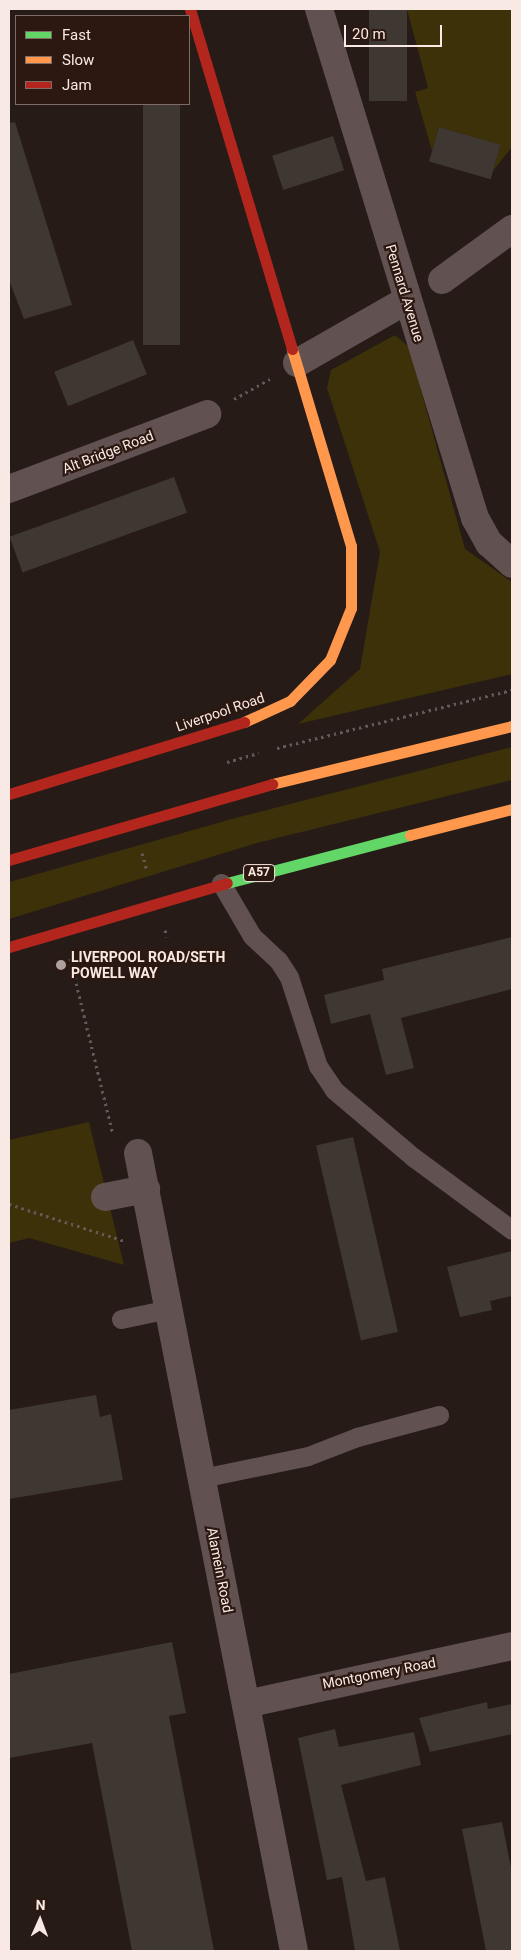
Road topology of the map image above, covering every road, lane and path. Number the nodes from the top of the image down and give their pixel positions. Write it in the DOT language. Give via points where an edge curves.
graph roads {
  1 [pos="190,9"];
  2 [pos="319,9"];
  3 [pos="512,229"];
  4 [pos="442,280"];
  5 [pos="407,300"];
  6 [pos="297,364"];
  7 [pos="207,414"];
  8 [pos="10,486"];
  9 [pos="512,564"];
  10 [pos="512,726"];
  11 [pos="9,794"];
  12 [pos="512,809"];
  13 [pos="132,822"];
  14 [pos="9,860"];
  15 [pos="221,883"];
  16 [pos="156,900"];
  17 [pos="64,931"];
  18 [pos="167,937"];
  19 [pos="9,947"];
  20 [pos="138,1153"];
  21 [pos="146,1190"];
  22 [pos="105,1197"];
  23 [pos="9,1204"];
  24 [pos="512,1230"];
  25 [pos="158,1252"];
  26 [pos="169,1309"];
  27 [pos="121,1319"];
  28 [pos="439,1414"];
  29 [pos="202,1478"];
  30 [pos="512,1646"];
  31 [pos="246,1704"];
  32 [pos="294,1951"];
  1 -- 6 [label="main road"];
  2 -- 5 [label="street, Pennard Avenue"];
  3 -- 4 [label="street"];
  5 -- 6 [label="street"];
  5 -- 9 [label="street, Pennard Avenue" via="475,518 488,543"];
  6 -- 7 [label="path"];
  6 -- 11 [label="main road, Liverpool Road" via="351,546 354,579 351,608 330,660 290,701 260,717"];
  7 -- 8 [label="street, Alt Bridge Road"];
  10 -- 13 [label="main road" via="281,781"];
  12 -- 15 [label="main road, A57"];
  13 -- 14 [label="main road"];
  13 -- 16 [label="path"];
  15 -- 16 [label="main road, A57"];
  15 -- 24 [label="lane" via="252,936 278,960 289,977 318,1066 334,1090 413,1157"];
  16 -- 17 [label="main road, A57"];
  16 -- 18 [label="path"];
  17 -- 19 [label="main road, A57"];
  17 -- 20 [label="path" via="116,1144"];
  20 -- 21 [label="street, Alamein Road"];
  21 -- 22 [label="street"];
  21 -- 25 [label="street, Alamein Road"];
  23 -- 25 [label="path"];
  25 -- 26 [label="street, Alamein Road"];
  26 -- 27 [label="lane"];
  26 -- 29 [label="street, Alamein Road"];
  28 -- 29 [label="lane" via="357,1436 308,1456"];
  29 -- 31 [label="street, Alamein Road"];
  30 -- 31 [label="street, Montgomery Road"];
  31 -- 32 [label="street, Alamein Road"];
}
